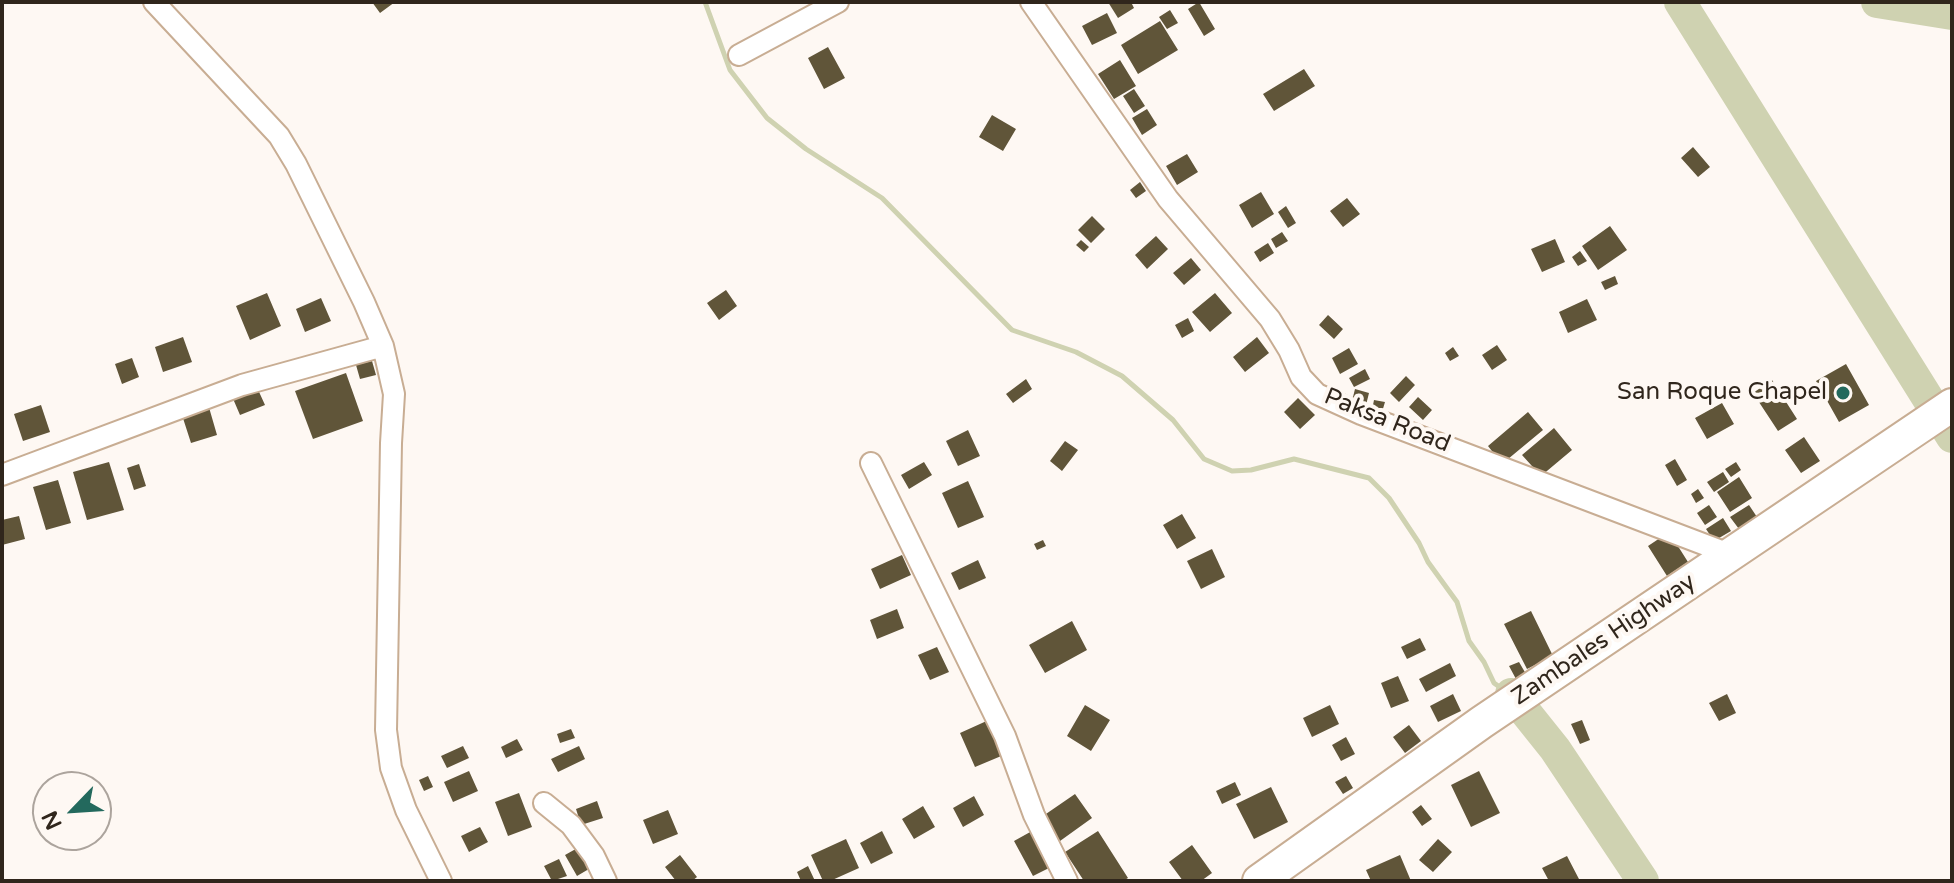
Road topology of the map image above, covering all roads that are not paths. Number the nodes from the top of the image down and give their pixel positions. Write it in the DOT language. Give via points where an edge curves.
graph roads {
  1 [pos="154,2"];
  2 [pos="838,2"];
  3 [pos="1031,2"];
  4 [pos="739,55"];
  5 [pos="383,346"];
  6 [pos="1952,405"];
  7 [pos="871,463"];
  8 [pos="2,475"];
  9 [pos="1732,555"];
  10 [pos="544,803"];
  11 [pos="441,881"];
  12 [pos="606,881"];
  13 [pos="1067,881"];
  14 [pos="1259,881"];
  1 -- 5 [label="street" via="279,136"];
  2 -- 4 [label="street"];
  3 -- 9 [label="street, Paksa Road" via="1168,199 1270,319 1301,377 1317,394"];
  5 -- 8 [label="street" via="242,385"];
  5 -- 11 [label="street" via="394,394 386,730 391,768 406,810"];
  6 -- 9 [label="main road, Zambales Highway"];
  7 -- 13 [label="street" via="1005,736 1034,815"];
  9 -- 14 [label="main road, Zambales Highway" via="1482,722"];
  10 -- 12 [label="street" via="571,825"];
}
